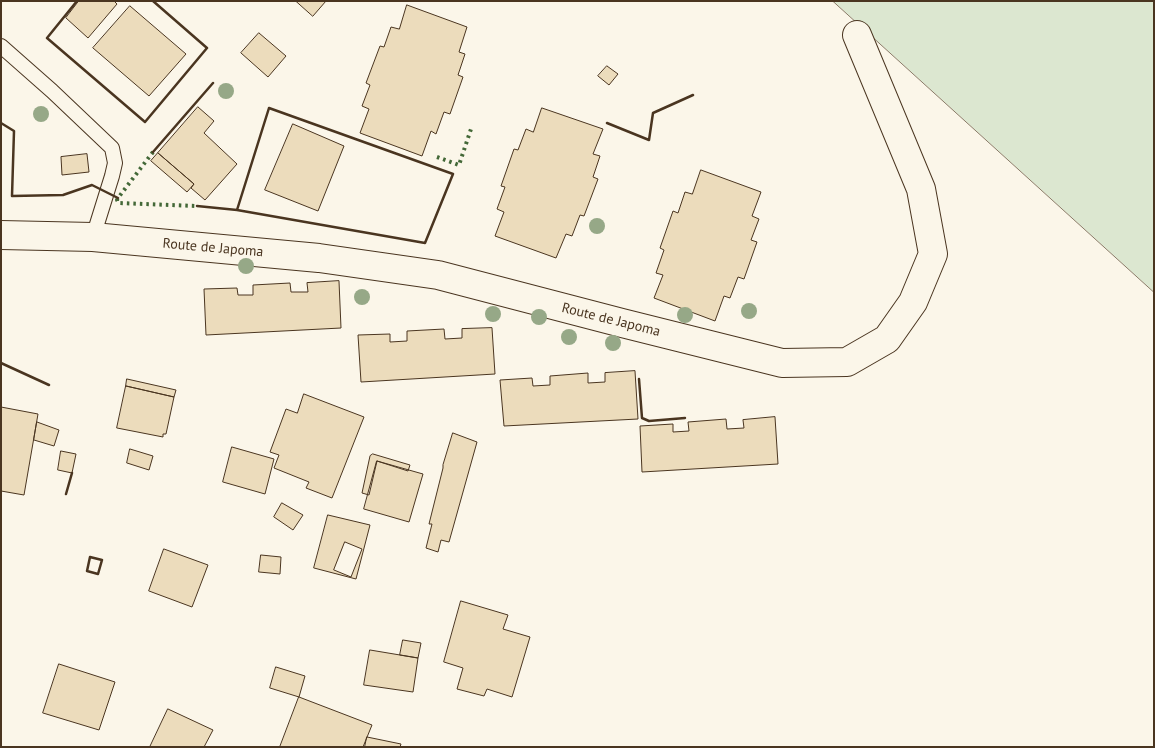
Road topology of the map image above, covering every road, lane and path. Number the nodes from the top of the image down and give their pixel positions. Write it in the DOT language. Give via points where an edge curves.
graph roads {
  1 [pos="857,35"];
  2 [pos="1,46"];
  3 [pos="1,236"];
  4 [pos="92,237"];
  1 -- 4 [label="street, Route de Japoma" via="921,189 932,254 913,302 887,339 847,362 782,363 438,275 319,258"];
  2 -- 4 [label="lane" via="112,148 116,163"];
  3 -- 4 [label="street, Route de Japoma"];
}
